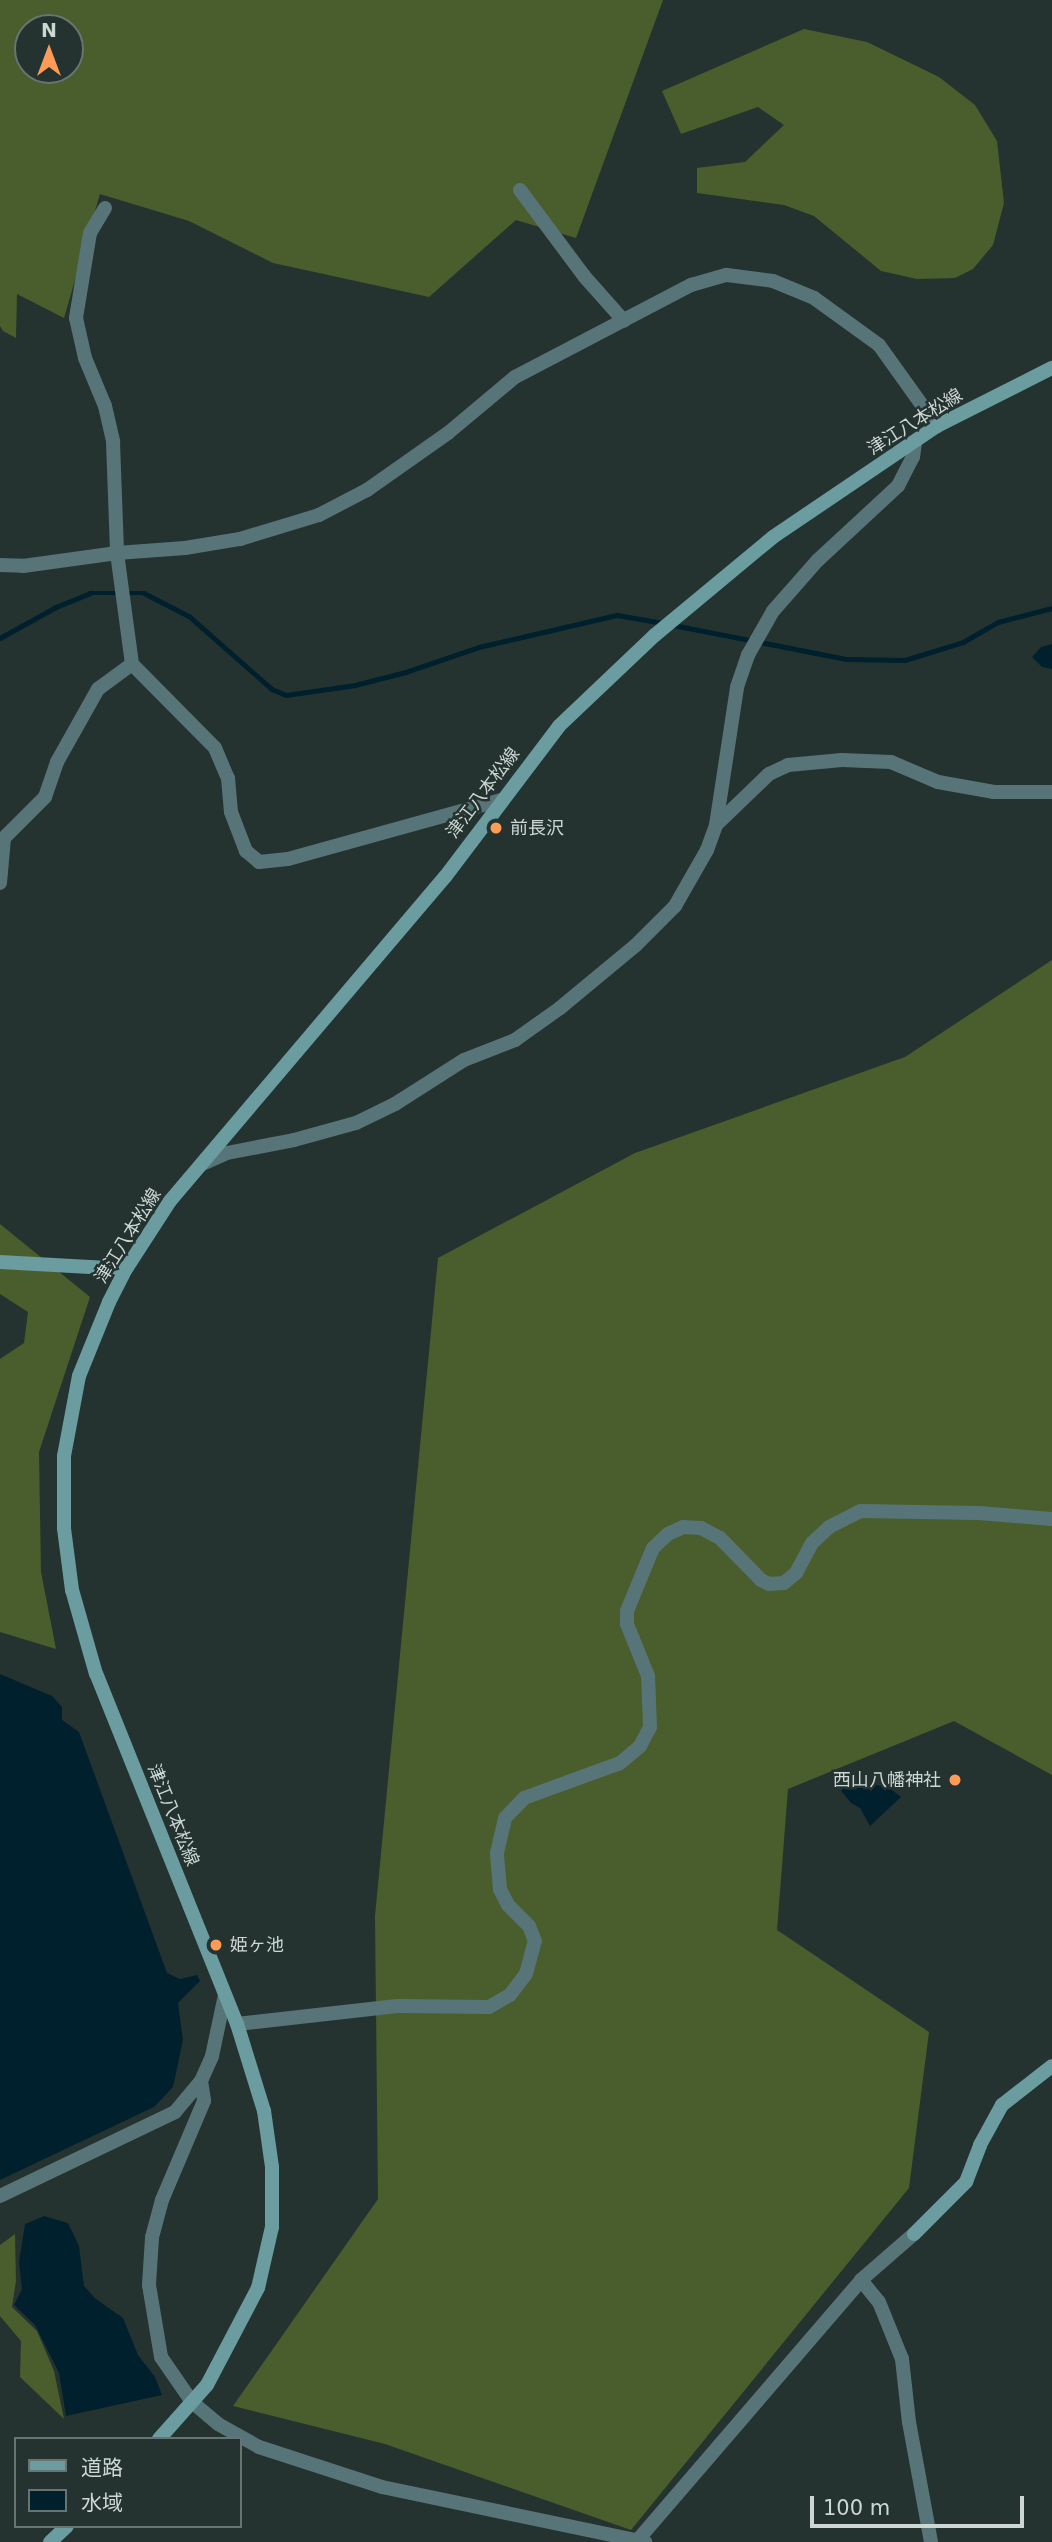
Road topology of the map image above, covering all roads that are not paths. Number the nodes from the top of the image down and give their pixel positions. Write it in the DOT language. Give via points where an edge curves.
graph roads {
  1 [pos="520,190"];
  2 [pos="105,208"];
  3 [pos="624,321"];
  4 [pos="1052,368"];
  5 [pos="937,426"];
  6 [pos="915,443"];
  7 [pos="117,553"];
  8 [pos="0,565"];
  9 [pos="132,664"];
  10 [pos="1052,792"];
  11 [pos="501,800"];
  12 [pos="716,825"];
  13 [pos="0,883"];
  14 [pos="202,1164"];
  15 [pos="0,1262"];
  16 [pos="126,1269"];
  17 [pos="1052,1519"];
  18 [pos="225,1995"];
  19 [pos="237,2024"];
  20 [pos="1052,2066"];
  21 [pos="201,2081"];
  22 [pos="0,2196"];
  23 [pos="914,2234"];
  24 [pos="861,2280"];
  25 [pos="192,2402"];
  26 [pos="161,2437"];
  27 [pos="241,2437"];
  28 [pos="242,2437"];
  29 [pos="65,2528"];
  30 [pos="50,2542"];
  31 [pos="639,2542"];
  32 [pos="931,2542"];
  1 -- 3 [label="street"];
  2 -- 7 [label="street" via="90,233 76,318 113,442"];
  3 -- 5 [label="street" via="712,277 751,276 773,281 814,298 879,345"];
  3 -- 7 [label="street" via="503,385 448,433 348,502 240,539"];
  4 -- 5 [label="main road, 津江八本松線"];
  5 -- 6 [label="main road, 津江八本松線"];
  6 -- 11 [label="main road, 津江八本松線" via="772,537 655,635 559,726"];
  6 -- 12 [label="street" via="898,486 818,560 782,601 748,655 737,687"];
  7 -- 8 [label="street"];
  7 -- 9 [label="street"];
  9 -- 11 [label="street" via="215,748 228,778 238,837 259,862 288,859"];
  9 -- 13 [label="street" via="98,689 57,762 45,797 4,838"];
  10 -- 12 [label="street" via="994,792 938,782 891,762 788,765 769,774"];
  11 -- 14 [label="main road, 津江八本松線" via="445,877"];
  12 -- 14 [label="street" via="675,906 561,1008 515,1040 464,1060 356,1123 227,1153"];
  14 -- 16 [label="main road, 津江八本松線" via="170,1201"];
  15 -- 16 [label="main road"];
  16 -- 18 [label="main road, 津江八本松線" via="79,1376 64,1456 64,1528 72,1590 96,1674"];
  17 -- 19 [label="street" via="861,1511 829,1527 784,1583 769,1584 720,1538 701,1528 683,1527 668,1534 653,1548 627,1611 627,1624 648,1676 650,1727 640,1746 620,1763 524,1798 505,1818 497,1853 500,1889 535,1941 526,1974 510,1995 489,2007 397,2006"];
  18 -- 19 [label="main road, 津江八本松線"];
  18 -- 21 [label="street" via="212,2056"];
  19 -- 25 [label="main road, 津江八本松線" via="264,2110 272,2167 272,2227 264,2271 250,2306 222,2361"];
  20 -- 23 [label="main road" via="1002,2105 966,2182"];
  21 -- 22 [label="street" via="175,2112"];
  21 -- 25 [label="street" via="204,2101 162,2200 152,2238 149,2285 160,2357"];
  23 -- 24 [label="street"];
  24 -- 31 [label="street"];
  24 -- 32 [label="street" via="878,2302 902,2359 908,2422"];
  25 -- 26 [label="main road, 津江八本松線"];
  25 -- 27 [label="street"];
  28 -- 31 [label="street" via="382,2487"];
  29 -- 30 [label="main road"];
}
